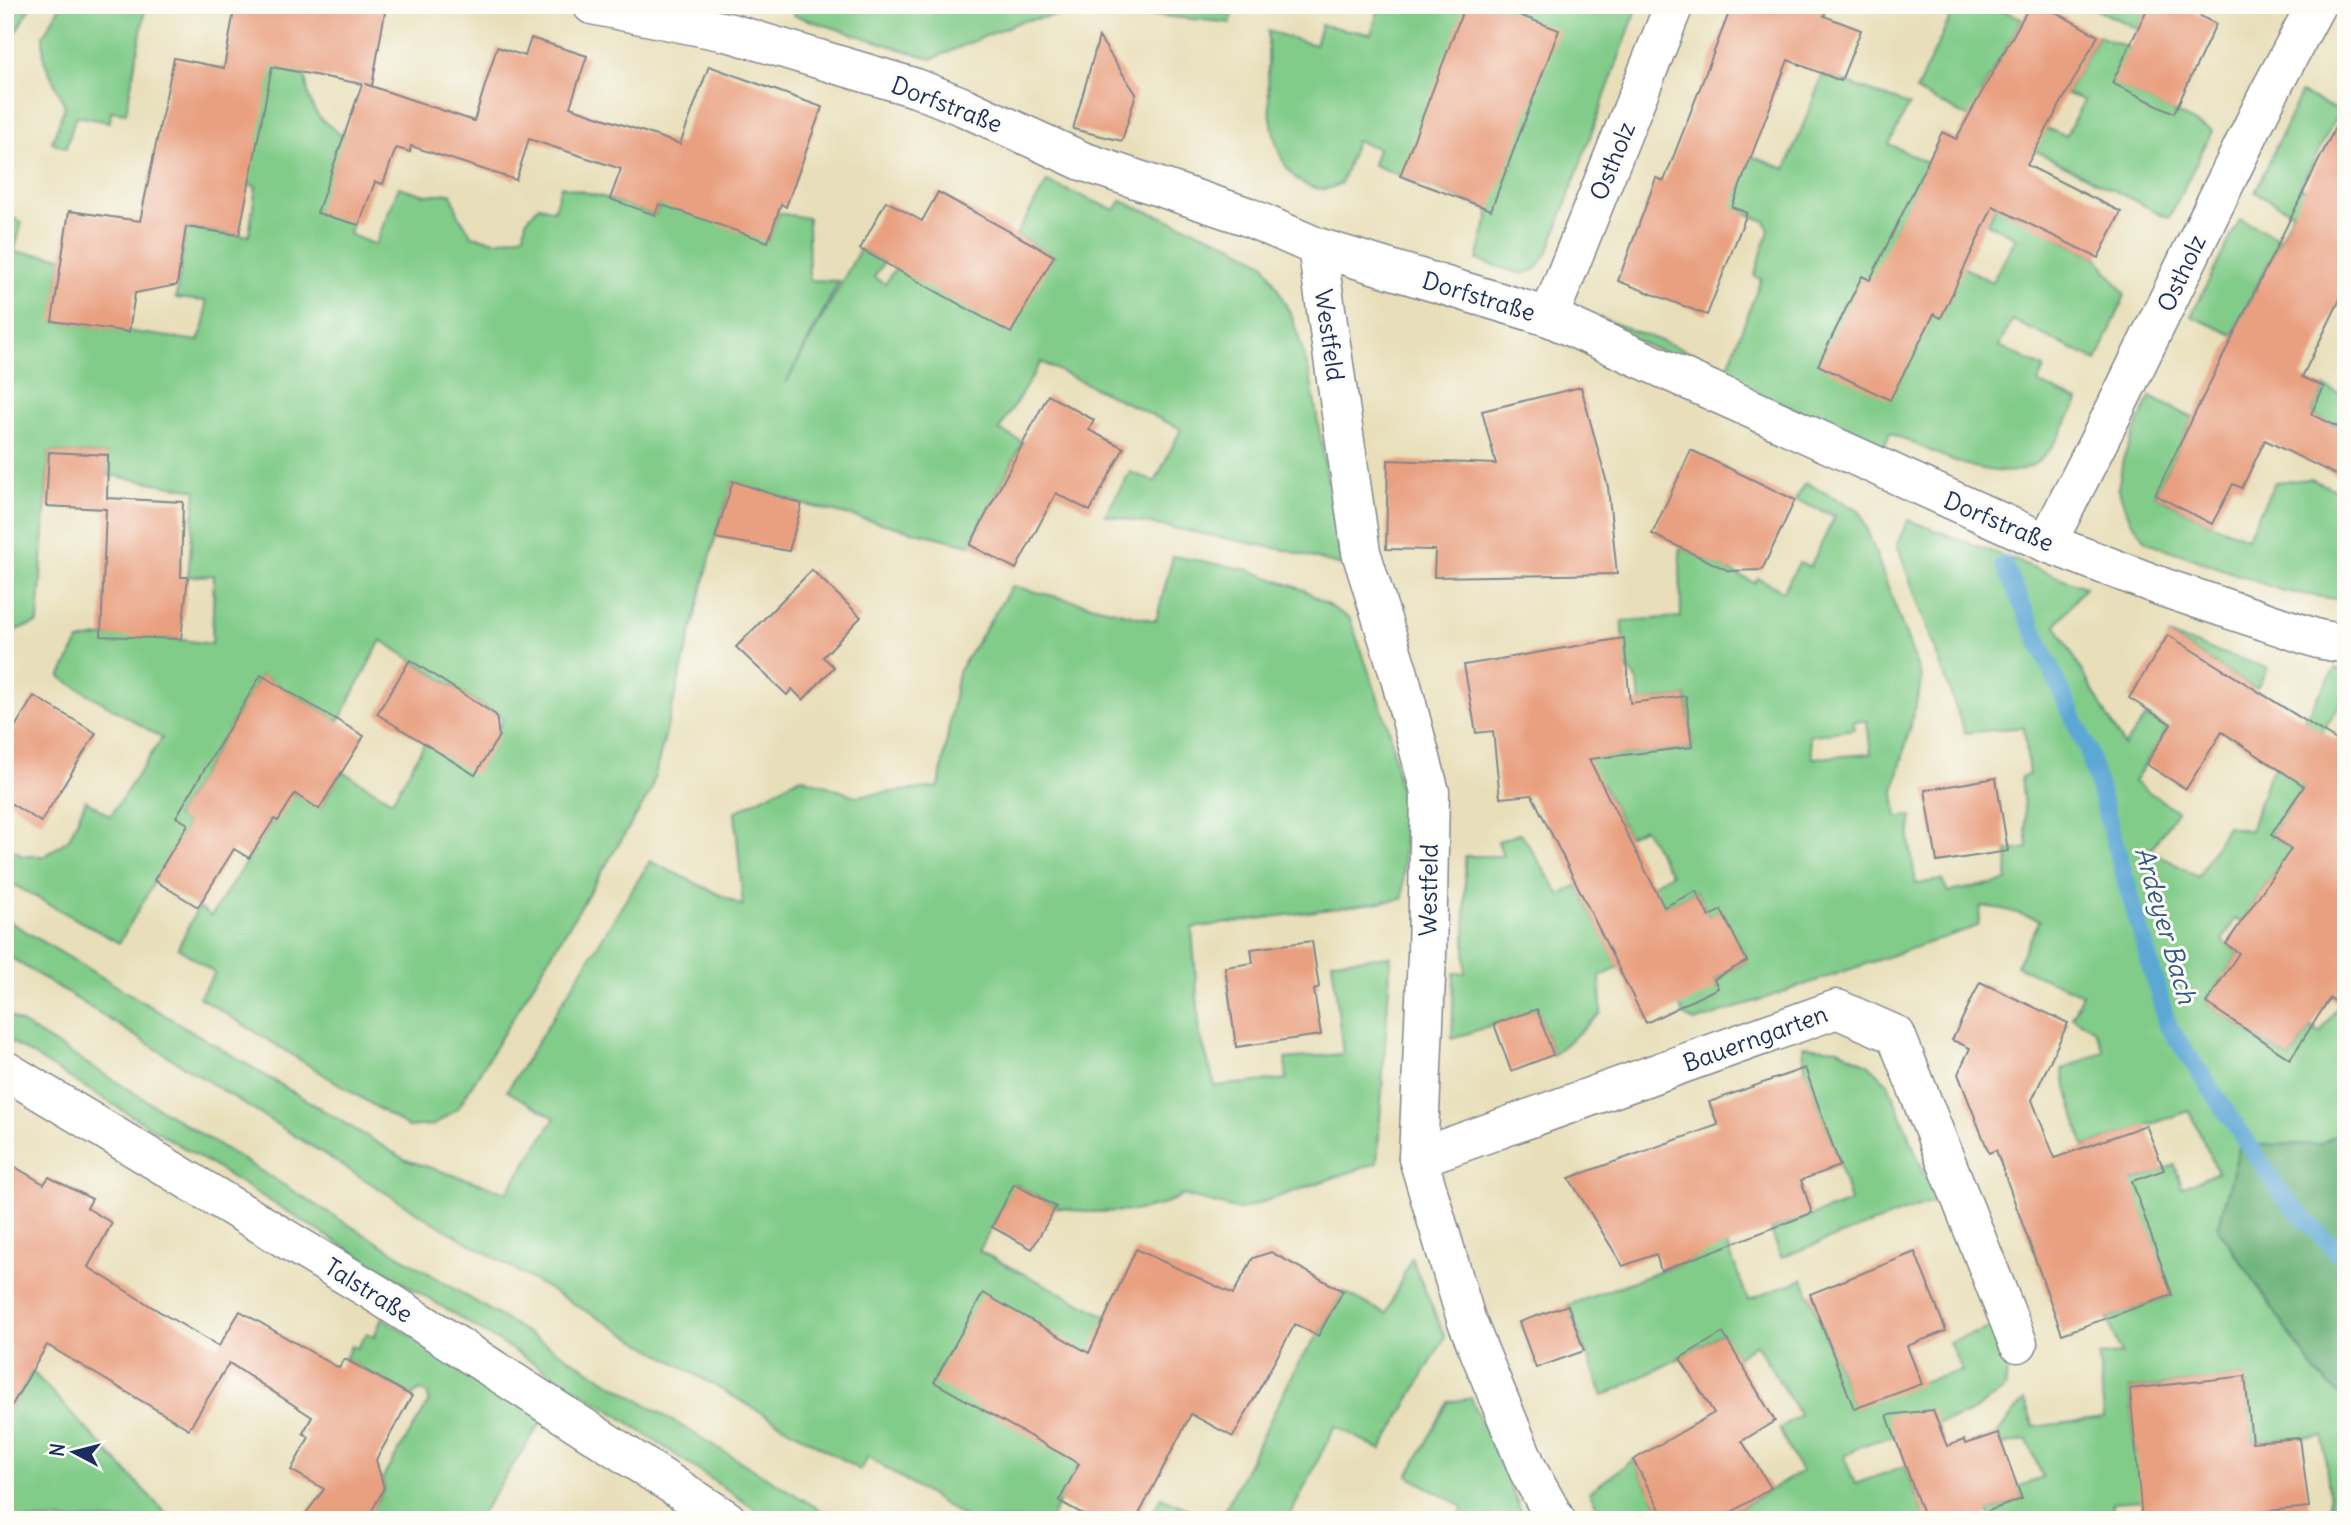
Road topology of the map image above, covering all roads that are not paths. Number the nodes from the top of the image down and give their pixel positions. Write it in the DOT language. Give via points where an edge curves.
graph roads {
  1 [pos="592,5"];
  2 [pos="1674,5"];
  3 [pos="2316,5"];
  4 [pos="1317,247"];
  5 [pos="1549,317"];
  6 [pos="2047,543"];
  7 [pos="2346,644"];
  8 [pos="5,1070"];
  9 [pos="1418,1158"];
  10 [pos="2018,1343"];
  11 [pos="727,1520"];
  12 [pos="1556,1520"];
  1 -- 4 [label="street, Dorfstraße" via="731,33 916,88 1082,161 1246,216"];
  2 -- 5 [label="street, Ostholz"];
  3 -- 6 [label="street, Ostholz"];
  4 -- 5 [label="street, Dorfstraße"];
  4 -- 9 [label="street, Westfeld" via="1361,552 1430,792"];
  5 -- 6 [label="street, Dorfstraße"];
  6 -- 7 [label="street, Dorfstraße" via="2165,588"];
  8 -- 11 [label="street, Talstraße" via="374,1292"];
  9 -- 10 [label="street, Bauerngarten" via="1837,1009 1896,1035"];
  9 -- 12 [label="street, Westfeld" via="1466,1319 1529,1472"];
}
